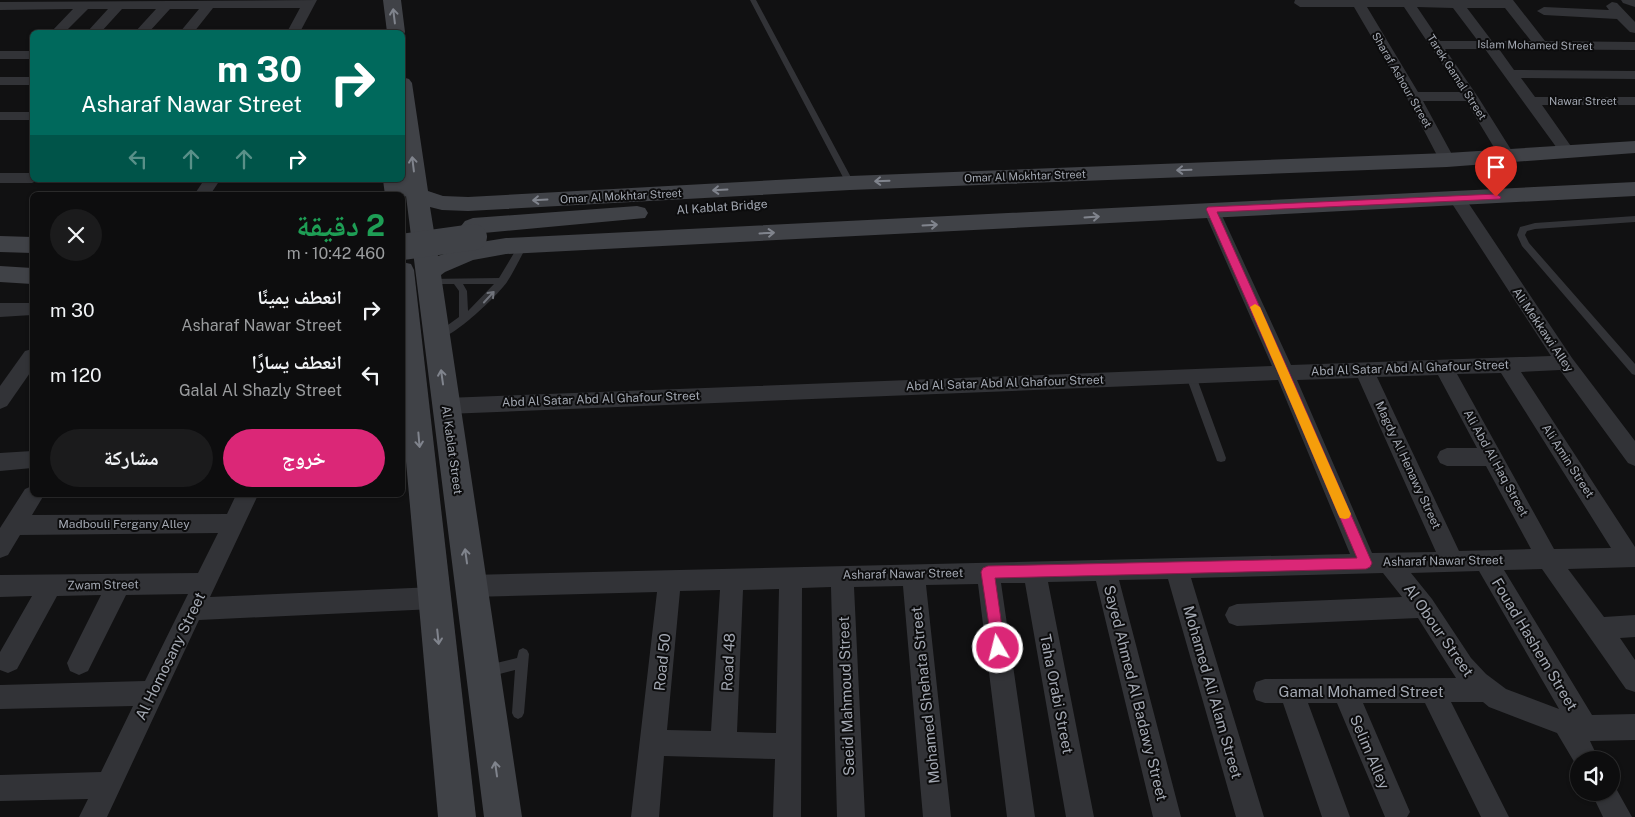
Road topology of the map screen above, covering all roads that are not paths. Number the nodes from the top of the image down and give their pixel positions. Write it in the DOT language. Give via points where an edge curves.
graph roads {
  1 [pos="376,0"];
  2 [pos="392,0"];
  3 [pos="753,0"];
  4 [pos="1606,0"];
  5 [pos="1629,0"];
  6 [pos="227,2"];
  7 [pos="262,2"];
  8 [pos="309,2"];
  9 [pos="1357,2"];
  10 [pos="1406,2"];
  11 [pos="1456,2"];
  12 [pos="1508,2"];
  13 [pos="1635,2"];
  14 [pos="35,3"];
  15 [pos="158,3"];
  16 [pos="199,3"];
  17 [pos="1300,3"];
  18 [pos="78,4"];
  19 [pos="116,4"];
  20 [pos="0,6"];
  21 [pos="1544,11"];
  22 [pos="1621,15"];
  23 [pos="1635,29"];
  24 [pos="59,30"];
  25 [pos="96,30"];
  26 [pos="143,30"];
  27 [pos="188,30"];
  28 [pos="295,30"];
  29 [pos="380,30"];
  30 [pos="396,30"];
  31 [pos="1488,44"];
  32 [pos="1541,44"];
  33 [pos="1436,45"];
  34 [pos="1635,46"];
  35 [pos="0,55"];
  36 [pos="30,55"];
  37 [pos="1511,74"];
  38 [pos="1635,75"];
  39 [pos="0,81"];
  40 [pos="30,81"];
  41 [pos="1413,96"];
  42 [pos="1471,97"];
  43 [pos="1532,101"];
  44 [pos="1635,101"];
  45 [pos="0,116"];
  46 [pos="30,116"];
  47 [pos="1635,147"];
  48 [pos="1567,152"];
  49 [pos="1507,156"];
  50 [pos="1446,160"];
  51 [pos="1635,161"];
  52 [pos="405,167"];
  53 [pos="1212,169"];
  54 [pos="1041,176"];
  55 [pos="1635,176"];
  56 [pos="0,178"];
  57 [pos="26,178"];
  58 [pos="396,182"];
  59 [pos="850,182"];
  60 [pos="1635,189"];
  61 [pos="404,192"];
  62 [pos="406,195"];
  63 [pos="1457,199"];
  64 [pos="1211,209"];
  65 [pos="1635,219"];
  66 [pos="1039,220"];
  67 [pos="473,229"];
  68 [pos="405,234"];
  69 [pos="0,244"];
  70 [pos="30,245"];
  71 [pos="523,245"];
  72 [pos="405,246"];
  73 [pos="0,258"];
  74 [pos="30,259"];
  75 [pos="0,274"];
  76 [pos="413,274"];
  77 [pos="30,276"];
  78 [pos="457,281"];
  79 [pos="503,281"];
  80 [pos="30,290"];
  81 [pos="1,306"];
  82 [pos="30,309"];
  83 [pos="464,320"];
  84 [pos="436,337"];
  85 [pos="30,359"];
  86 [pos="1565,363"];
  87 [pos="1506,365"];
  88 [pos="1443,367"];
  89 [pos="1364,370"];
  90 [pos="1635,371"];
  91 [pos="1284,372"];
  92 [pos="1192,376"];
  93 [pos="0,401"];
  94 [pos="446,406"];
  95 [pos="1447,457"];
  96 [pos="1493,457"];
  97 [pos="1635,457"];
  98 [pos="1221,458"];
  99 [pos="30,460"];
  100 [pos="0,462"];
  101 [pos="32,497"];
  102 [pos="246,497"];
  103 [pos="234,523"];
  104 [pos="14,525"];
  105 [pos="0,548"];
  106 [pos="1632,557"];
  107 [pos="1548,559"];
  108 [pos="1485,560"];
  109 [pos="1452,561"];
  110 [pos="1377,563"];
  111 [pos="1176,568"];
  112 [pos="1105,570"];
  113 [pos="1034,571"];
  114 [pos="988,572"];
  115 [pos="913,574"];
  116 [pos="842,576"];
  117 [pos="791,577"];
  118 [pos="732,579"];
  119 [pos="670,580"];
  120 [pos="118,584"];
  121 [pos="206,584"];
  122 [pos="52,585"];
  123 [pos="0,586"];
  124 [pos="470,586"];
  125 [pos="434,598"];
  126 [pos="1424,608"];
  127 [pos="193,609"];
  128 [pos="1237,616"];
  129 [pos="1635,626"];
  130 [pos="1598,629"];
  131 [pos="8,661"];
  132 [pos="80,662"];
  133 [pos="482,673"];
  134 [pos="1635,680"];
  135 [pos="1487,690"];
  136 [pos="1265,691"];
  137 [pos="1291,691"];
  138 [pos="1345,691"];
  139 [pos="1432,691"];
  140 [pos="153,692"];
  141 [pos="0,697"];
  142 [pos="518,713"];
  143 [pos="1576,726"];
  144 [pos="1635,727"];
  145 [pos="654,743"];
  146 [pos="723,744"];
  147 [pos="788,746"];
  148 [pos="1583,751"];
  149 [pos="107,785"];
  150 [pos="0,788"];
  151 [pos="1396,812"];
  152 [pos="92,817"];
  153 [pos="457,817"];
  154 [pos="503,817"];
  155 [pos="645,817"];
  156 [pos="786,817"];
  157 [pos="851,817"];
  158 [pos="937,817"];
  159 [pos="1021,817"];
  160 [pos="1080,817"];
  161 [pos="1167,817"];
  162 [pos="1250,817"];
  163 [pos="1336,817"];
  164 [pos="1495,817"];
  1 -- 29 [label="main road"];
  30 -- 2 [label="main road, one-way"];
  3 -- 59 [label="lane"];
  4 -- 22 [label="street"];
  5 -- 13 [label="street"];
  6 -- 7 [label="street"];
  6 -- 16 [label="street"];
  7 -- 8 [label="street"];
  8 -- 28 [label="street"];
  9 -- 10 [label="street"];
  9 -- 17 [label="street"];
  9 -- 41 [label="street, Sharaf Ashour Street"];
  10 -- 11 [label="street"];
  10 -- 33 [label="street, Tarek Gamal Street"];
  11 -- 12 [label="street"];
  11 -- 31 [label="street"];
  12 -- 32 [label="street"];
  14 -- 18 [label="street"];
  14 -- 20 [label="street"];
  15 -- 16 [label="street"];
  15 -- 19 [label="street"];
  15 -- 26 [label="street"];
  16 -- 27 [label="street"];
  18 -- 19 [label="street"];
  18 -- 24 [label="street"];
  19 -- 25 [label="street"];
  21 -- 22 [label="street"];
  22 -- 23 [label="street"];
  31 -- 32 [label="street, Islam Mohamed Street"];
  31 -- 33 [label="street, Islam Mohamed Street"];
  31 -- 37 [label="street"];
  32 -- 34 [label="street, Islam Mohamed Street"];
  33 -- 42 [label="street, Tarek Gamal Street"];
  35 -- 36 [label="street"];
  37 -- 38 [label="street"];
  37 -- 43 [label="street"];
  39 -- 40 [label="street"];
  41 -- 42 [label="street"];
  41 -- 50 [label="street, Sharaf Ashour Street"];
  42 -- 49 [label="street, Tarek Gamal Street"];
  43 -- 44 [label="street, Nawar Street"];
  43 -- 48 [label="street"];
  45 -- 46 [label="street"];
  47 -- 48 [label="main road, Omar Al Mokhtar Street"];
  48 -- 49 [label="main road, Omar Al Mokhtar Street"];
  49 -- 50 [label="main road, Omar Al Mokhtar Street"];
  50 -- 53 [label="main road, Omar Al Mokhtar Street"];
  51 -- 53 [label="main road" via="1261,181 1241,179"];
  62 -- 52 [label="main road, Al Kablat Street, one-way"];
  53 -- 54 [label="main road, Omar Al Mokhtar Street, one-way"];
  54 -- 59 [label="main road, Omar Al Mokhtar Street, one-way"];
  54 -- 67 [label="main road, Al Kablat Bridge" via="997,189 972,192 802,200"];
  55 -- 64 [label="main road" via="1266,194 1227,202"];
  56 -- 57 [label="street"];
  58 -- 61 [label="main road, Al Kablat Street"];
  59 -- 67 [label="main road, Omar Al Mokhtar Street, one-way"];
  60 -- 63 [label="main road, Omar Al Mokhtar Street"];
  62 -- 67 [label="main road, Omar Al Mokhtar Street" via="442,203"];
  62 -- 76 [label="main road, Al Kablat Street"];
  63 -- 64 [label="main road, Omar Al Mokhtar Street"];
  63 -- 86 [label="street, Ali Mekkawi Alley"];
  66 -- 64 [label="main road, Omar Al Mokhtar Street, one-way"];
  64 -- 91 [label="street, Al Obour Street"];
  65 -- 90 [label="lane" via="1535,226 1523,229 1520,235"];
  66 -- 67 [label="main road, Al Kablat Bridge" via="1001,209 962,206"];
  71 -- 66 [label="main road, Omar Al Mokhtar Street, one-way"];
  67 -- 68 [label="main road, Al Kablat Bridge"];
  67 -- 71 [label="main road, Omar Al Mokhtar Street"];
  67 -- 72 [label="main road, Al Kablat Bridge, bridge"];
  67 -- 76 [label="main road, Omar Al Mokhtar Street" via="451,258"];
  69 -- 70 [label="main road"];
  71 -- 79 [label="lane"];
  73 -- 74 [label="main road"];
  75 -- 77 [label="main road"];
  76 -- 78 [label="lane"];
  76 -- 84 [label="main road, Al Kablat Street"];
  76 -- 125 [label="main road, Al Kablat Street, one-way"];
  78 -- 79 [label="lane"];
  78 -- 83 [label="lane" via="463,291"];
  83 -- 79 [label="lane, one-way"];
  80 -- 81 [label="main road"];
  81 -- 82 [label="street"];
  83 -- 84 [label="lane"];
  94 -- 84 [label="main road, Al Kablat Street, one-way"];
  85 -- 93 [label="street"];
  86 -- 87 [label="street, Abd Al Satar Abd Al Ghafour Street"];
  86 -- 97 [label="street, Ali Mekkawi Alley"];
  87 -- 88 [label="street, Abd Al Satar Abd Al Ghafour Street"];
  87 -- 106 [label="street, Ali Amin Street"];
  88 -- 89 [label="street, Abd Al Satar Abd Al Ghafour Street"];
  88 -- 96 [label="street, Ali Abd Al Haq Street"];
  89 -- 91 [label="street, Abd Al Satar Abd Al Ghafour Street"];
  89 -- 109 [label="street, Magdy Al Henawy Street"];
  91 -- 92 [label="street, Abd Al Satar Abd Al Ghafour Street"];
  91 -- 110 [label="street, Al Obour Street"];
  92 -- 94 [label="street, Abd Al Satar Abd Al Ghafour Street"];
  92 -- 98 [label="lane"];
  124 -- 94 [label="main road, Al Kablat Street, one-way"];
  95 -- 96 [label="street"];
  96 -- 107 [label="street, Ali Abd Al Haq Street"];
  99 -- 100 [label="street"];
  101 -- 104 [label="street"];
  102 -- 103 [label="street, Al Homosany Street"];
  103 -- 104 [label="street, Madbouli Fergany Alley"];
  103 -- 121 [label="street, Al Homosany Street"];
  104 -- 105 [label="street"];
  106 -- 107 [label="street, Asharaf Nawar Street"];
  107 -- 108 [label="street, Asharaf Nawar Street"];
  107 -- 130 [label="street, Ali Abd Al Haq Street"];
  108 -- 109 [label="street, Asharaf Nawar Street"];
  108 -- 143 [label="street, Fouad Hashem Street"];
  109 -- 110 [label="street, Asharaf Nawar Street"];
  110 -- 111 [label="street, Asharaf Nawar Street"];
  110 -- 126 [label="street, Al Obour Street"];
  111 -- 112 [label="street, Asharaf Nawar Street"];
  111 -- 162 [label="street, Mohamed Ali Alam Street"];
  112 -- 113 [label="street, Asharaf Nawar Street"];
  112 -- 161 [label="street, Sayed Ahmed Al Badawy Street"];
  113 -- 114 [label="street, Asharaf Nawar Street"];
  113 -- 160 [label="street, Taha Orabi Street"];
  114 -- 115 [label="street, Asharaf Nawar Street"];
  114 -- 159 [label="street"];
  115 -- 116 [label="street, Asharaf Nawar Street"];
  115 -- 158 [label="street, Mohamed Shehata Street"];
  116 -- 117 [label="street, Asharaf Nawar Street"];
  116 -- 157 [label="street, Saeid Mahmoud Street"];
  117 -- 118 [label="street, Asharaf Nawar Street"];
  117 -- 147 [label="street"];
  118 -- 119 [label="street, Asharaf Nawar Street"];
  118 -- 146 [label="street, Road 48"];
  119 -- 124 [label="street, Asharaf Nawar Street"];
  119 -- 145 [label="street, Road 50"];
  120 -- 121 [label="street, Zwam Street"];
  120 -- 122 [label="street, Zwam Street"];
  120 -- 132 [label="street"];
  121 -- 127 [label="street, Al Homosany Street"];
  122 -- 123 [label="street, Zwam Street"];
  122 -- 131 [label="street"];
  124 -- 133 [label="main road, Al Kablat Street"];
  125 -- 127 [label="street"];
  125 -- 153 [label="main road, Al Kablat Street, one-way"];
  126 -- 128 [label="street"];
  126 -- 135 [label="street, Al Obour Street" via="1462,666"];
  127 -- 140 [label="street, Al Homosany Street"];
  129 -- 130 [label="street"];
  130 -- 134 [label="street, Ali Abd Al Haq Street"];
  133 -- 142 [label="lane" via="522,658"];
  154 -- 133 [label="main road, Al Kablat Street, one-way"];
  135 -- 139 [label="street, Gamal Mohamed Street"];
  135 -- 143 [label="street, Al Obour Street" via="1509,704"];
  136 -- 137 [label="street, Gamal Mohamed Street"];
  137 -- 138 [label="street, Gamal Mohamed Street"];
  137 -- 163 [label="street"];
  138 -- 139 [label="street, Gamal Mohamed Street"];
  138 -- 151 [label="street, Selim Alley"];
  139 -- 164 [label="street"];
  140 -- 141 [label="street"];
  140 -- 149 [label="street, Al Homosany Street"];
  143 -- 144 [label="street, Al Obour Street"];
  143 -- 148 [label="street, Fouad Hashem Street"];
  145 -- 146 [label="street"];
  145 -- 155 [label="street, Road 50"];
  146 -- 147 [label="street"];
  147 -- 156 [label="street"];
  149 -- 150 [label="street"];
  149 -- 152 [label="street, Al Homosany Street"];
}
